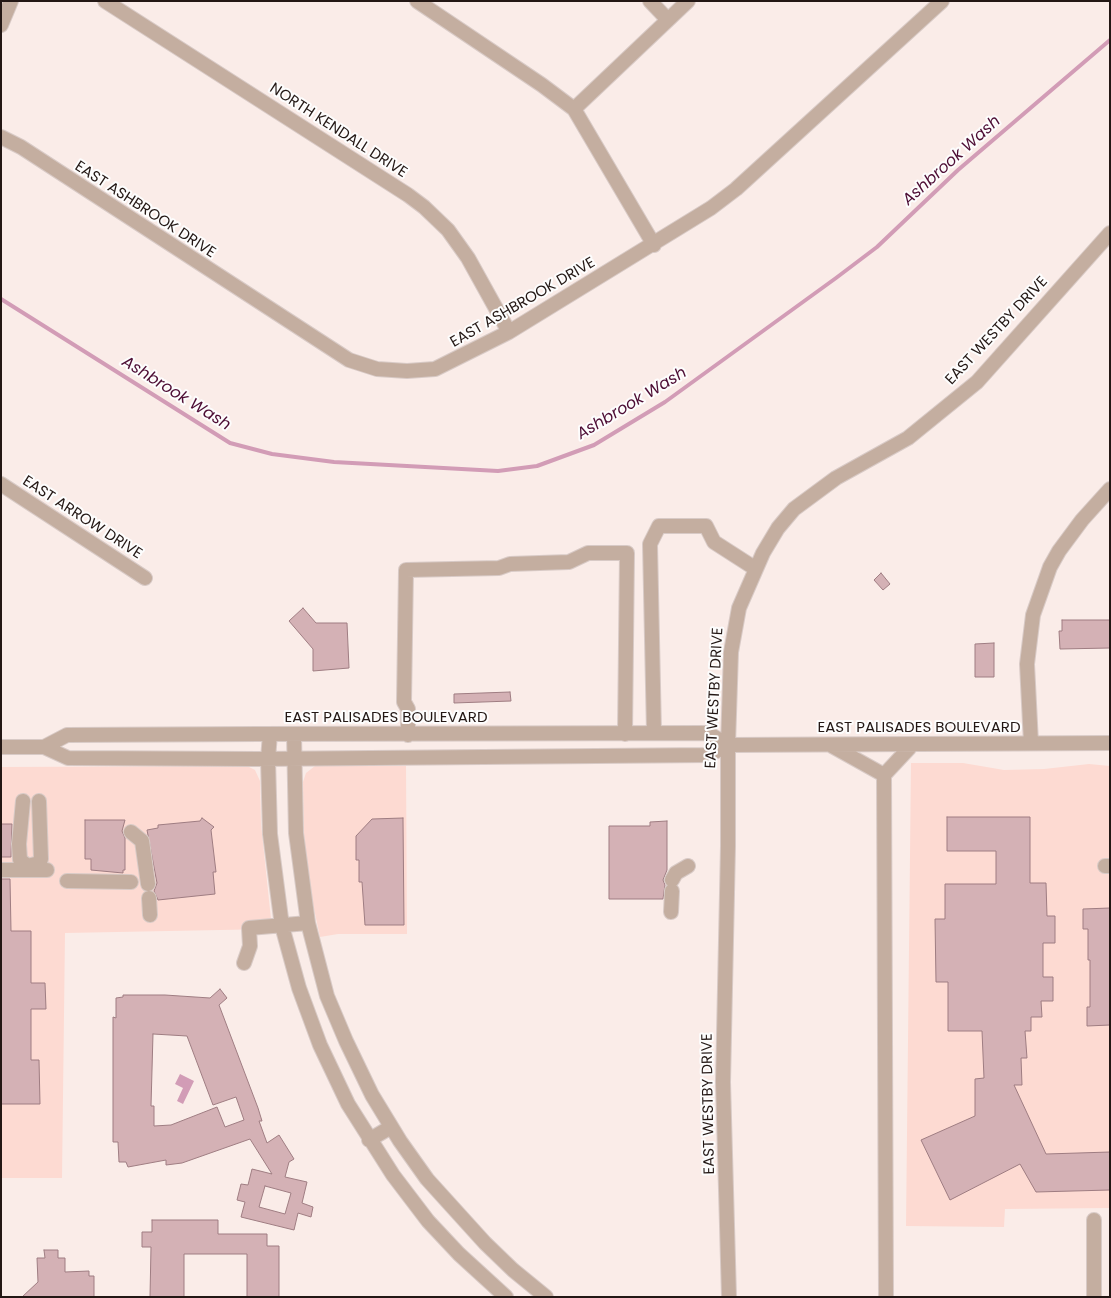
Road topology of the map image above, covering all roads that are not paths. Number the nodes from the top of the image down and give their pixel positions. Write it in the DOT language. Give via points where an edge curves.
graph roads {
  1 [pos="11,1"];
  2 [pos="105,1"];
  3 [pos="418,1"];
  4 [pos="650,1"];
  5 [pos="688,1"];
  6 [pos="942,1"];
  7 [pos="668,20"];
  8 [pos="1,26"];
  9 [pos="574,109"];
  10 [pos="1,137"];
  11 [pos="1110,233"];
  12 [pos="654,245"];
  13 [pos="509,332"];
  14 [pos="1,484"];
  15 [pos="1110,489"];
  16 [pos="756,569"];
  17 [pos="145,578"];
  18 [pos="654,733"];
  19 [pos="270,734"];
  20 [pos="294,734"];
  21 [pos="626,734"];
  22 [pos="408,735"];
  23 [pos="1031,743"];
  24 [pos="1110,743"];
  25 [pos="828,744"];
  26 [pos="913,744"];
  27 [pos="728,745"];
  28 [pos="1,747"];
  29 [pos="44,747"];
  30 [pos="294,757"];
  31 [pos="268,759"];
  32 [pos="884,775"];
  33 [pos="23,800"];
  34 [pos="39,800"];
  35 [pos="131,832"];
  36 [pos="688,866"];
  37 [pos="1,870"];
  38 [pos="47,870"];
  39 [pos="67,881"];
  40 [pos="131,882"];
  41 [pos="148,884"];
  42 [pos="149,898"];
  43 [pos="672,912"];
  44 [pos="150,915"];
  45 [pos="308,923"];
  46 [pos="282,926"];
  47 [pos="244,963"];
  48 [pos="391,1126"];
  49 [pos="368,1140"];
  50 [pos="1094,1220"];
  51 [pos="500,1291"];
  52 [pos="546,1297"];
  53 [pos="730,1297"];
  54 [pos="886,1297"];
  55 [pos="1094,1297"];
  1 -- 8 [label="street"];
  2 -- 13 [label="street, NORTH KENDALL DRIVE" via="424,208 448,230 468,258"];
  3 -- 9 [label="street"];
  4 -- 7 [label="street"];
  5 -- 7 [label="street"];
  6 -- 12 [label="street, EAST ASHBROOK DRIVE" via="736,189"];
  7 -- 9 [label="street"];
  9 -- 12 [label="street"];
  10 -- 13 [label="street, EAST ASHBROOK DRIVE" via="363,366 407,371 435,369"];
  11 -- 16 [label="street, EAST WESTBY DRIVE" via="976,382 908,438 836,478 794,509 778,528"];
  12 -- 13 [label="street, EAST ASHBROOK DRIVE"];
  14 -- 17 [label="street, EAST ARROW DRIVE"];
  15 -- 23 [label="street" via="1059,551 1032,614 1027,664"];
  16 -- 18 [label="street" via="714,542 706,526 659,526 650,544"];
  16 -- 27 [label="street, EAST WESTBY DRIVE" via="733,629"];
  18 -- 21 [label="street, EAST PALISADES BOULEVARD"];
  18 -- 27 [label="street, EAST PALISADES BOULEVARD" via="708,733"];
  19 -- 20 [label="street, EAST PALISADES BOULEVARD"];
  19 -- 29 [label="street, EAST PALISADES BOULEVARD" via="67,735"];
  19 -- 31 [label="street"];
  20 -- 22 [label="street, EAST PALISADES BOULEVARD"];
  20 -- 30 [label="street"];
  21 -- 22 [label="street, EAST PALISADES BOULEVARD"];
  21 -- 22 [label="street" via="627,552 588,554 569,562 510,564 499,568 406,570 404,702 408,709"];
  23 -- 24 [label="street, EAST PALISADES BOULEVARD"];
  23 -- 26 [label="street, EAST PALISADES BOULEVARD"];
  25 -- 26 [label="street, EAST PALISADES BOULEVARD"];
  25 -- 27 [label="street, EAST PALISADES BOULEVARD"];
  25 -- 32 [label="street"];
  26 -- 32 [label="street"];
  27 -- 30 [label="street, EAST PALISADES BOULEVARD" via="709,755"];
  27 -- 53 [label="street, EAST WESTBY DRIVE" via="722,1082"];
  28 -- 29 [label="street, EAST PALISADES BOULEVARD"];
  29 -- 31 [label="street, EAST PALISADES BOULEVARD" via="68,758"];
  30 -- 31 [label="street, EAST PALISADES BOULEVARD"];
  30 -- 45 [label="street" via="298,857"];
  31 -- 46 [label="street" via="270,834"];
  32 -- 54 [label="street"];
  33 -- 34 [label="street" via="20,860 28,866 39,863 41,859"];
  35 -- 41 [label="street" via="142,841"];
  36 -- 43 [label="street" via="676,873 672,886"];
  37 -- 38 [label="street"];
  39 -- 40 [label="street"];
  42 -- 44 [label="street"];
  45 -- 46 [label="street"];
  45 -- 48 [label="street" via="335,1016 357,1065"];
  46 -- 47 [label="street" via="249,928 250,946"];
  46 -- 49 [label="street" via="299,988 320,1044"];
  48 -- 49 [label="street"];
  48 -- 52 [label="street" via="447,1204 513,1270"];
  49 -- 51 [label="street" via="428,1221"];
  50 -- 55 [label="street"];
}
